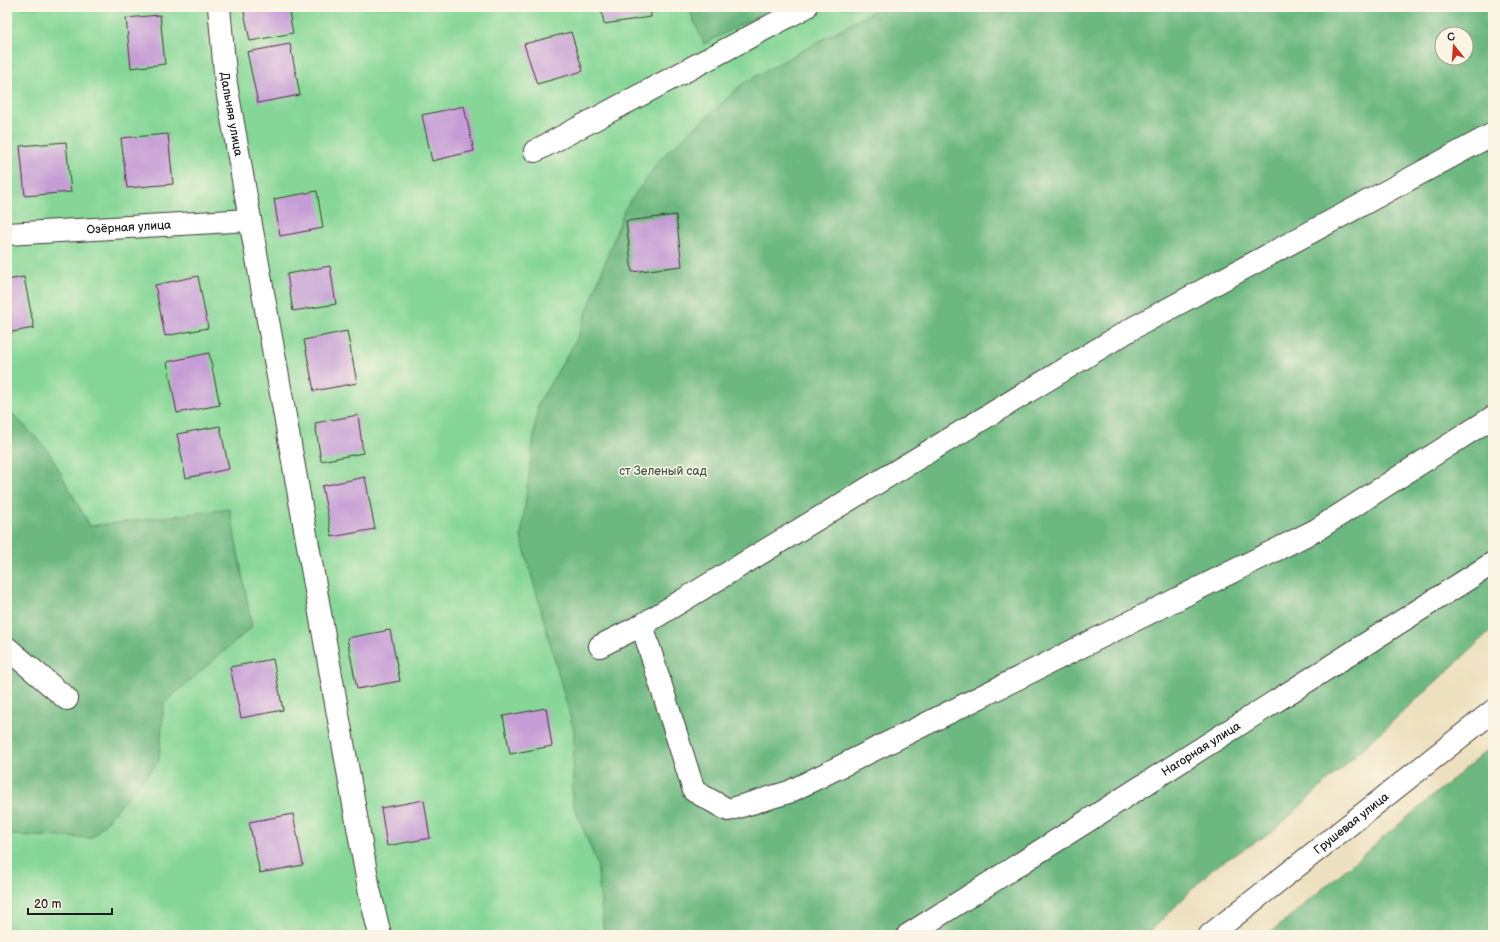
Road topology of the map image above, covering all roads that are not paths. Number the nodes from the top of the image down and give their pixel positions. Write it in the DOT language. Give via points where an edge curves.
graph roads {
  1 [pos="219,7"];
  2 [pos="806,7"];
  3 [pos="1493,134"];
  4 [pos="535,151"];
  5 [pos="250,220"];
  6 [pos="7,234"];
  7 [pos="1493,417"];
  8 [pos="1493,563"];
  9 [pos="642,624"];
  10 [pos="600,646"];
  11 [pos="7,648"];
  12 [pos="67,699"];
  13 [pos="1493,711"];
  14 [pos="380,935"];
  15 [pos="908,935"];
  16 [pos="1210,935"];
  1 -- 5 [label="street, Дальняя улица" via="226,84"];
  2 -- 4 [label="street"];
  3 -- 9 [label="street" via="1133,328"];
  5 -- 6 [label="street, Озёрная улица"];
  5 -- 14 [label="street, Дальняя улица" via="368,889"];
  7 -- 9 [label="street" via="1316,530 789,792 728,810 694,791"];
  8 -- 15 [label="street, Нагорная улица"];
  9 -- 10 [label="street"];
  11 -- 12 [label="street"];
  13 -- 16 [label="street, Грушевая улица"];
}
